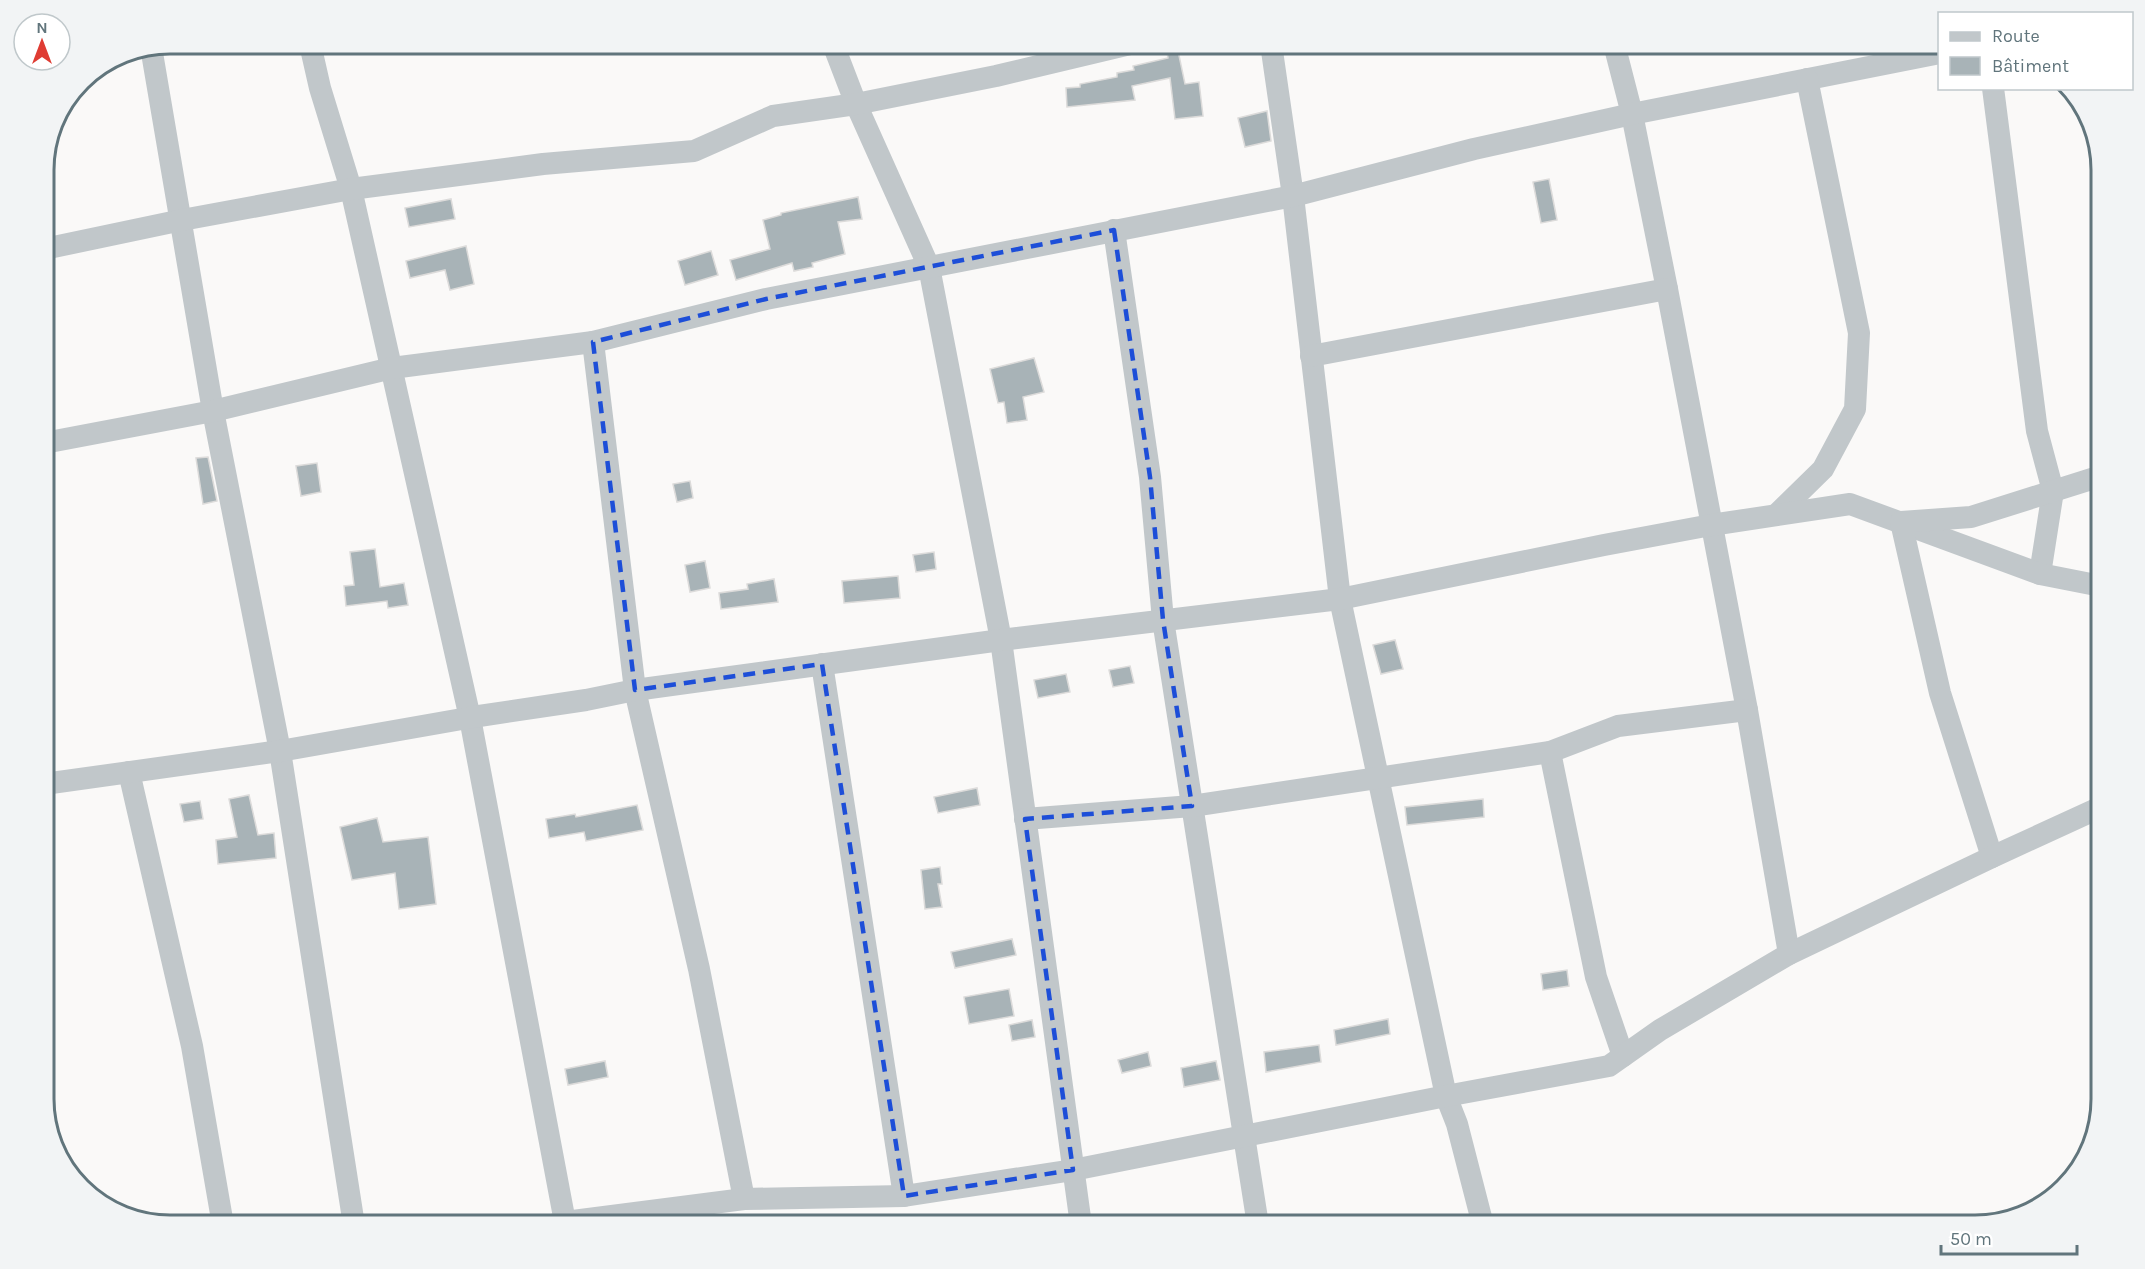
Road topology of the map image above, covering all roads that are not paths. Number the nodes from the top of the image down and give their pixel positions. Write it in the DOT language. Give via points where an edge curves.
graph roads {
  1 [pos="312,54"];
  2 [pos="837,54"];
  3 [pos="1088,54"];
  4 [pos="1272,54"];
  5 [pos="1617,54"];
  6 [pos="1935,54"];
  7 [pos="152,55"];
  8 [pos="1807,79"];
  9 [pos="1993,90"];
  10 [pos="856,104"];
  11 [pos="1632,114"];
  12 [pos="351,189"];
  13 [pos="1293,195"];
  14 [pos="182,220"];
  15 [pos="1114,230"];
  16 [pos="54,247"];
  17 [pos="929,267"];
  18 [pos="1667,289"];
  19 [pos="592,342"];
  20 [pos="1311,356"];
  21 [pos="392,368"];
  22 [pos="213,411"];
  23 [pos="54,440"];
  24 [pos="2091,479"];
  25 [pos="2053,491"];
  26 [pos="1776,515"];
  27 [pos="1901,522"];
  28 [pos="1711,525"];
  29 [pos="2040,574"];
  30 [pos="2091,584"];
  31 [pos="1340,599"];
  32 [pos="1163,620"];
  33 [pos="1001,640"];
  34 [pos="822,664"];
  35 [pos="635,690"];
  36 [pos="1747,710"];
  37 [pos="470,718"];
  38 [pos="280,751"];
  39 [pos="1550,752"];
  40 [pos="129,772"];
  41 [pos="1378,777"];
  42 [pos="54,783"];
  43 [pos="1192,806"];
  44 [pos="2091,811"];
  45 [pos="1025,819"];
  46 [pos="1992,856"];
  47 [pos="1789,954"];
  48 [pos="1623,1056"];
  49 [pos="1446,1096"];
  50 [pos="1245,1136"];
  51 [pos="1073,1170"];
  52 [pos="904,1196"];
  53 [pos="744,1200"];
  54 [pos="221,1215"];
  55 [pos="352,1215"];
  56 [pos="557,1215"];
  57 [pos="628,1215"];
  58 [pos="1079,1215"];
  59 [pos="1256,1215"];
  60 [pos="1480,1215"];
  1 -- 12 [label="street"];
  2 -- 10 [label="street"];
  3 -- 10 [label="street"];
  4 -- 13 [label="street"];
  5 -- 11 [label="street"];
  6 -- 8 [label="street"];
  7 -- 14 [label="street"];
  8 -- 11 [label="street"];
  8 -- 26 [label="street" via="1859,333 1855,409 1823,469"];
  9 -- 25 [label="street" via="2037,431"];
  10 -- 12 [label="street" via="773,116 694,151 543,164"];
  10 -- 17 [label="street"];
  11 -- 13 [label="street"];
  11 -- 18 [label="street"];
  12 -- 14 [label="street"];
  12 -- 21 [label="street"];
  13 -- 15 [label="street"];
  13 -- 20 [label="street"];
  14 -- 16 [label="street"];
  14 -- 22 [label="street"];
  15 -- 17 [label="street"];
  15 -- 32 [label="street" via="1150,477"];
  17 -- 19 [label="street" via="766,299"];
  17 -- 33 [label="street"];
  18 -- 20 [label="street"];
  18 -- 28 [label="street"];
  19 -- 21 [label="street"];
  19 -- 35 [label="street"];
  20 -- 31 [label="street"];
  21 -- 22 [label="street"];
  21 -- 37 [label="street"];
  22 -- 23 [label="street"];
  22 -- 38 [label="street"];
  24 -- 25 [label="street"];
  25 -- 27 [label="street" via="1971,517"];
  25 -- 29 [label="street"];
  26 -- 27 [label="street" via="1850,504"];
  26 -- 28 [label="street"];
  27 -- 29 [label="street"];
  27 -- 46 [label="street" via="1940,693"];
  28 -- 31 [label="street"];
  28 -- 36 [label="street"];
  29 -- 30 [label="street"];
  31 -- 32 [label="street"];
  31 -- 41 [label="street"];
  32 -- 33 [label="street"];
  32 -- 43 [label="street"];
  33 -- 34 [label="street"];
  33 -- 45 [label="street"];
  34 -- 35 [label="street"];
  34 -- 52 [label="street"];
  35 -- 37 [label="street"];
  35 -- 53 [label="street" via="699,969"];
  36 -- 39 [label="street" via="1618,726"];
  36 -- 47 [label="street"];
  37 -- 38 [label="street"];
  37 -- 56 [label="street"];
  38 -- 40 [label="street"];
  38 -- 55 [label="street"];
  39 -- 41 [label="street"];
  39 -- 48 [label="street" via="1596,977"];
  40 -- 42 [label="street"];
  40 -- 54 [label="street" via="192,1046"];
  41 -- 43 [label="street"];
  41 -- 49 [label="street"];
  43 -- 45 [label="street"];
  43 -- 50 [label="street"];
  44 -- 46 [label="street"];
  45 -- 51 [label="street"];
  46 -- 47 [label="street"];
  47 -- 48 [label="street"];
  48 -- 49 [label="street" via="1609,1066"];
  49 -- 50 [label="street"];
  49 -- 60 [label="street"];
  50 -- 51 [label="street"];
  50 -- 59 [label="street"];
  51 -- 52 [label="street"];
  51 -- 58 [label="street"];
  52 -- 53 [label="street"];
  53 -- 57 [label="street"];
}
